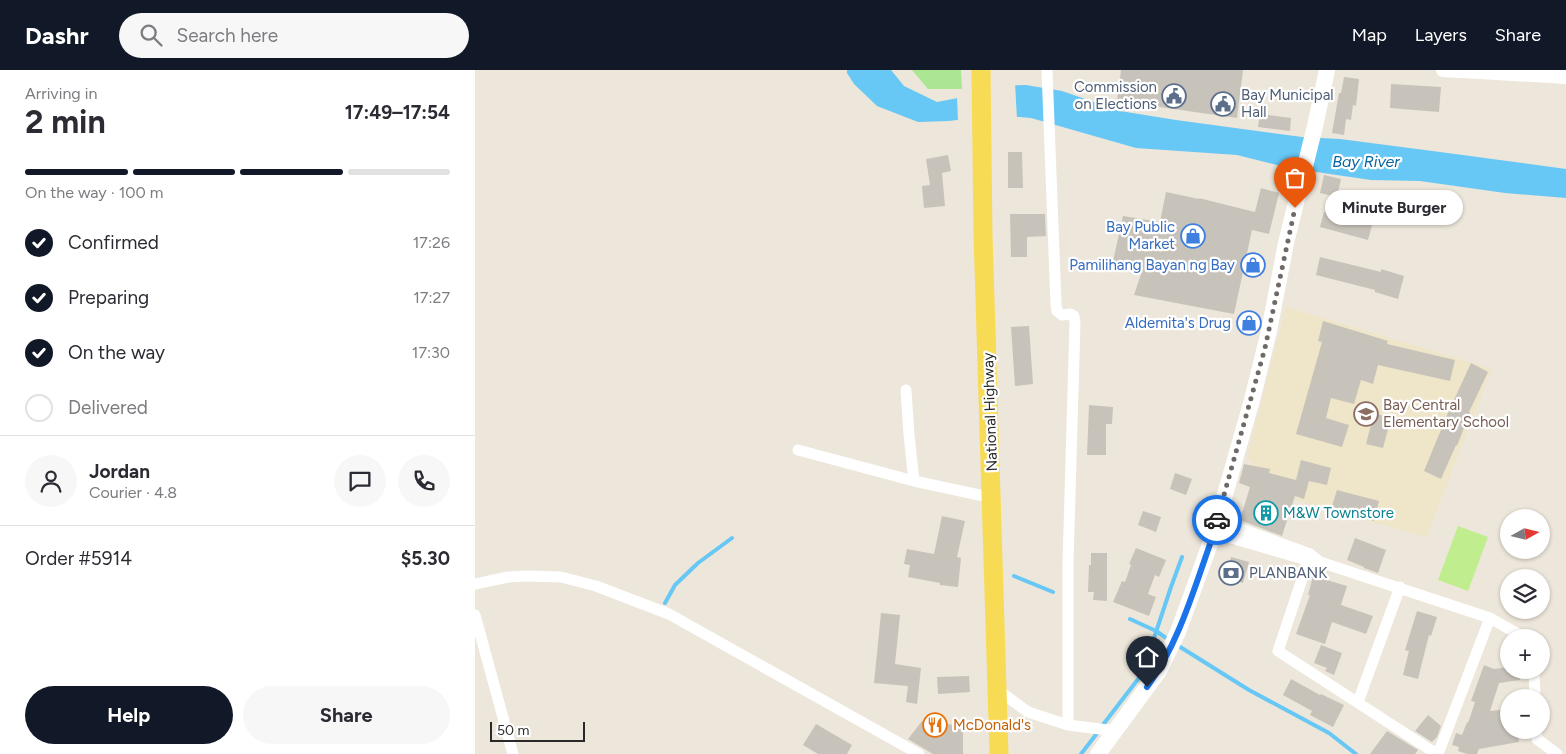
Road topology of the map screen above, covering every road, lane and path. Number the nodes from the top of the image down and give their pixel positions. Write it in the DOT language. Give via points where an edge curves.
graph roads {
  1 [pos="981,70"];
  2 [pos="1327,70"];
  3 [pos="1443,70"];
  4 [pos="1047,71"];
  5 [pos="1566,77"];
  6 [pos="906,390"];
  7 [pos="798,450"];
  8 [pos="914,481"];
  9 [pos="993,498"];
  10 [pos="1215,526"];
  11 [pos="1309,557"];
  12 [pos="475,584"];
  13 [pos="1400,587"];
  14 [pos="475,615"];
  15 [pos="1490,618"];
  16 [pos="1509,629"];
  17 [pos="998,690"];
  18 [pos="1358,702"];
  19 [pos="1068,725"];
  20 [pos="1116,731"];
  21 [pos="1537,739"];
  22 [pos="513,754"];
  23 [pos="919,754"];
  24 [pos="999,754"];
  25 [pos="1098,754"];
  26 [pos="1438,754"];
  27 [pos="1557,754"];
  1 -- 9 [label="main road, National Highway" via="983,235"];
  2 -- 10 [label="main road" via="1263,357"];
  3 -- 5 [label="street"];
  4 -- 19 [label="street" via="1056,304 1057,311 1074,316 1075,323 1068,563"];
  6 -- 8 [label="street"];
  7 -- 8 [label="street"];
  8 -- 9 [label="street"];
  9 -- 17 [label="main road, National Highway"];
  10 -- 11 [label="street"];
  10 -- 20 [label="main road" via="1177,632 1159,671"];
  11 -- 13 [label="street"];
  11 -- 18 [label="street" via="1278,651"];
  12 -- 23 [label="street" via="526,576 561,578 596,586 669,614"];
  13 -- 15 [label="street"];
  13 -- 18 [label="street"];
  14 -- 22 [label="street"];
  15 -- 16 [label="street"];
  15 -- 26 [label="street"];
  17 -- 19 [label="street" via="1028,712"];
  17 -- 24 [label="main road, National Highway"];
  18 -- 26 [label="street"];
  19 -- 20 [label="street"];
  20 -- 25 [label="main road"];
  21 -- 27 [label="street"];
}
